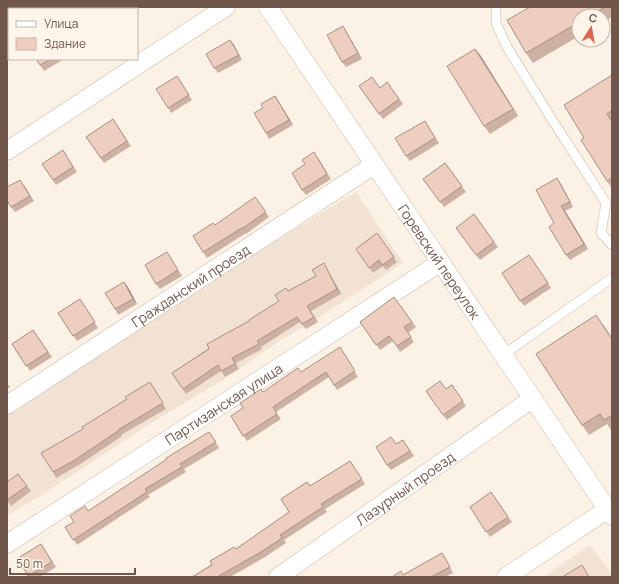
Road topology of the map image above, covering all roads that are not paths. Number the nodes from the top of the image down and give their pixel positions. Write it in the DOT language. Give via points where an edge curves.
graph roads {
  1 [pos="226,7"];
  2 [pos="268,7"];
  3 [pos="496,7"];
  4 [pos="7,151"];
  5 [pos="374,165"];
  6 [pos="612,245"];
  7 [pos="440,262"];
  8 [pos="612,278"];
  9 [pos="503,355"];
  10 [pos="532,399"];
  11 [pos="7,405"];
  12 [pos="610,512"];
  13 [pos="7,544"];
  14 [pos="278,577"];
  15 [pos="506,577"];
  1 -- 4 [label="street"];
  2 -- 5 [label="street, Горевский переулок"];
  3 -- 6 [label="lane" via="496,22 507,47 606,203 601,233"];
  5 -- 7 [label="street, Горевский переулок"];
  5 -- 11 [label="street, Гражданский проезд"];
  7 -- 9 [label="street, Горевский переулок"];
  7 -- 13 [label="street, Партизанская улица"];
  8 -- 9 [label="lane"];
  9 -- 10 [label="street, Горевский переулок"];
  10 -- 12 [label="street, Горевский переулок"];
  10 -- 14 [label="street, Лазурный проезд"];
  12 -- 15 [label="street"];
}
